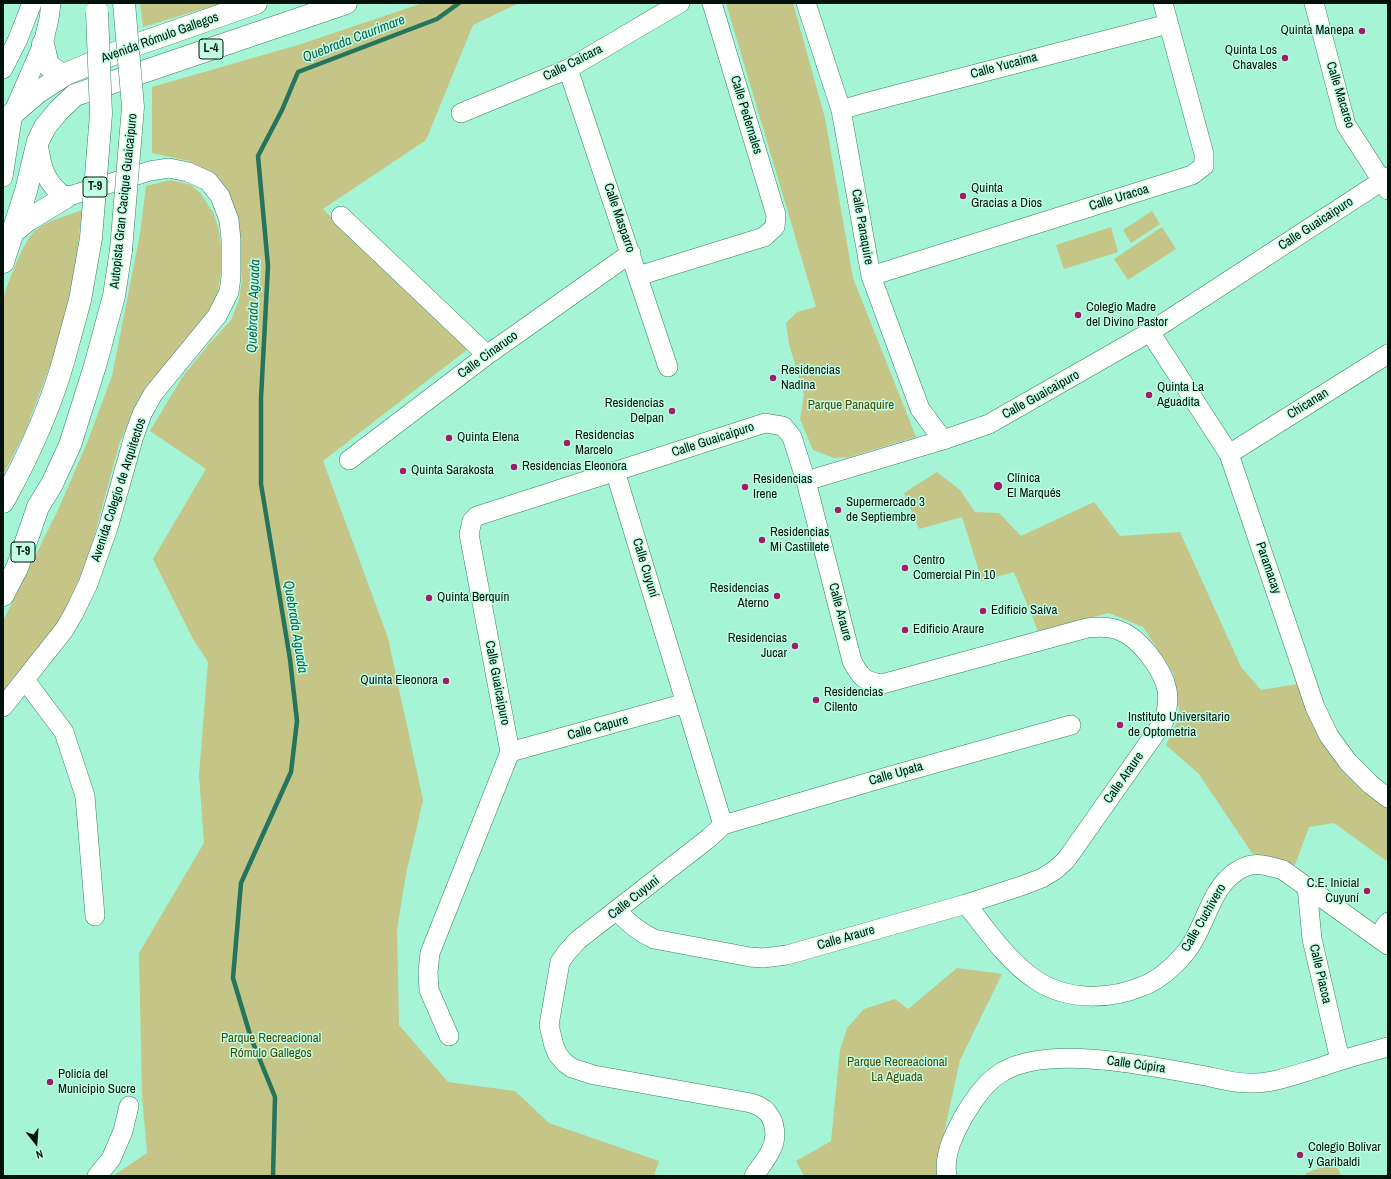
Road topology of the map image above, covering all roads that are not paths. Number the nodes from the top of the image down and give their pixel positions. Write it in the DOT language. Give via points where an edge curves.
graph roads {
  1 [pos="32,3"];
  2 [pos="51,3"];
  3 [pos="124,3"];
  4 [pos="256,3"];
  5 [pos="346,3"];
  6 [pos="680,3"];
  7 [pos="712,3"];
  8 [pos="806,3"];
  9 [pos="1163,3"];
  10 [pos="1314,3"];
  11 [pos="97,8"];
  12 [pos="1168,24"];
  13 [pos="43,44"];
  14 [pos="3,68"];
  15 [pos="568,69"];
  16 [pos="66,74"];
  17 [pos="841,110"];
  18 [pos="461,113"];
  19 [pos="8,118"];
  20 [pos="38,141"];
  21 [pos="3,177"];
  22 [pos="1386,182"];
  23 [pos="66,197"];
  24 [pos="341,216"];
  25 [pos="12,233"];
  26 [pos="631,253"];
  27 [pos="3,262"];
  28 [pos="638,276"];
  29 [pos="871,276"];
  30 [pos="1150,332"];
  31 [pos="1388,354"];
  32 [pos="487,355"];
  33 [pos="668,368"];
  34 [pos="943,440"];
  35 [pos="1229,454"];
  36 [pos="349,460"];
  37 [pos="615,471"];
  38 [pos="806,481"];
  39 [pos="3,502"];
  40 [pos="38,507"];
  41 [pos="3,565"];
  42 [pos="3,595"];
  43 [pos="25,680"];
  44 [pos="686,703"];
  45 [pos="3,707"];
  46 [pos="1070,725"];
  47 [pos="510,752"];
  48 [pos="1388,798"];
  49 [pos="723,825"];
  50 [pos="1307,887"];
  51 [pos="966,904"];
  52 [pos="617,912"];
  53 [pos="96,916"];
  54 [pos="1385,935"];
  55 [pos="449,1036"];
  56 [pos="1388,1047"];
  57 [pos="1340,1060"];
  58 [pos="129,1106"];
  59 [pos="97,1176"];
  60 [pos="754,1176"];
  61 [pos="947,1176"];
  1 -- 14 [label="street"];
  2 -- 13 [label="street"];
  3 -- 40 [label="main road, Autopista Gran Cacique Guaicaipuro / T-9, bridge" via="133,107 121,250 114,296 70,445"];
  4 -- 16 [label="main road, Avenida Rómulo Gallegos / L-4" via="130,47"];
  5 -- 20 [label="main road, Avenida Rómulo Gallegos / L-4" via="75,95 45,127"];
  6 -- 15 [label="street, Calle Caicara"];
  7 -- 28 [label="street, Calle Pedernales" via="776,215 775,227 764,237"];
  8 -- 17 [label="street, Calle Panaquire"];
  9 -- 12 [label="street, Calle Uracoa"];
  10 -- 22 [label="street, Calle Macareo" via="1346,125"];
  11 -- 39 [label="main road, T-9, bridge" via="101,114 91,238 80,300 57,386 37,434"];
  12 -- 17 [label="street, Calle Yucaima"];
  12 -- 29 [label="street, Calle Uracoa" via="1204,154 1204,166 1192,174"];
  13 -- 16 [label="main road" via="48,65 59,73"];
  13 -- 19 [label="street"];
  15 -- 18 [label="street, Calle Caicara"];
  15 -- 26 [label="street, Calle Masparro"];
  16 -- 19 [label="main road, Avenida Rómulo Gallegos" via="38,92"];
  17 -- 29 [label="street, Calle Panaquire"];
  19 -- 21 [label="street"];
  20 -- 23 [label="street" via="47,180"];
  20 -- 25 [label="main road, L-4" via="26,191"];
  22 -- 30 [label="street, Calle Guaicaipuro"];
  23 -- 25 [label="main road"];
  23 -- 43 [label="street, Avenida Colegio de Arquitectos" via="168,168 188,172 208,181 220,196 229,220 231,277 229,292 217,316 153,394 142,414 108,528 88,584 64,630"];
  24 -- 32 [label="street"];
  25 -- 27 [label="main road, L-4"];
  26 -- 28 [label="street, Calle Masparro"];
  26 -- 32 [label="street, Calle Cinaruco"];
  28 -- 33 [label="street, Calle Masparro"];
  29 -- 34 [label="street, Calle Panaquire" via="920,409"];
  30 -- 34 [label="street, Calle Guaicaipuro" via="989,424"];
  30 -- 35 [label="street, Paramacay"];
  31 -- 35 [label="street, Chicanan"];
  32 -- 36 [label="street, Calle Cinaruco"];
  34 -- 38 [label="street, Calle Guaicaipuro"];
  35 -- 48 [label="street, Paramacay" via="1315,706 1328,736 1348,762"];
  37 -- 38 [label="street, Calle Guaicaipuro" via="765,423 783,426 792,437"];
  37 -- 44 [label="street, Calle Cuyuní"];
  37 -- 47 [label="street, Calle Guaicaipuro" via="481,514 472,521 469,534"];
  38 -- 51 [label="street, Calle Araure" via="852,661 859,674 869,682 882,684 1087,628 1104,627 1119,630 1134,640 1154,661 1162,675 1168,705 1164,721 1066,860 1042,878"];
  40 -- 41 [label="main road"];
  40 -- 42 [label="main road, Autopista Gran Cacique Guaicaipuro / T-9" via="17,568"];
  43 -- 45 [label="street, Avenida Colegio de Arquitectos"];
  43 -- 53 [label="street" via="64,732 85,796"];
  44 -- 47 [label="street, Calle Capure"];
  44 -- 49 [label="street, Calle Cuyuní"];
  46 -- 49 [label="street, Calle Upata"];
  47 -- 55 [label="street" via="430,953 429,990"];
  49 -- 52 [label="street, Calle Cuyuní"];
  50 -- 51 [label="street, Calle Cuchivero" via="1282,870 1262,864 1249,865 1224,882 1196,936 1186,952 1173,965 1145,986 1101,996 1073,995 1036,980 1002,949"];
  50 -- 54 [label="street, Calle Cuchivero"];
  50 -- 57 [label="street, Calle Piacoa" via="1312,939"];
  51 -- 52 [label="street, Calle Araure" via="787,955 763,958 654,939 642,933"];
  52 -- 60 [label="street, Calle Cuyuní" via="578,940 560,962 549,1025 558,1055 572,1068 594,1075 760,1106 767,1111 772,1120 774,1139 771,1150"];
  56 -- 57 [label="street, Calle Cúpira"];
  57 -- 61 [label="street, Calle Cúpira" via="1273,1082 1248,1084 1086,1058 1019,1064 987,1084 969,1107 956,1129 948,1153"];
  58 -- 59 [label="street" via="123,1131 111,1159"];
}
